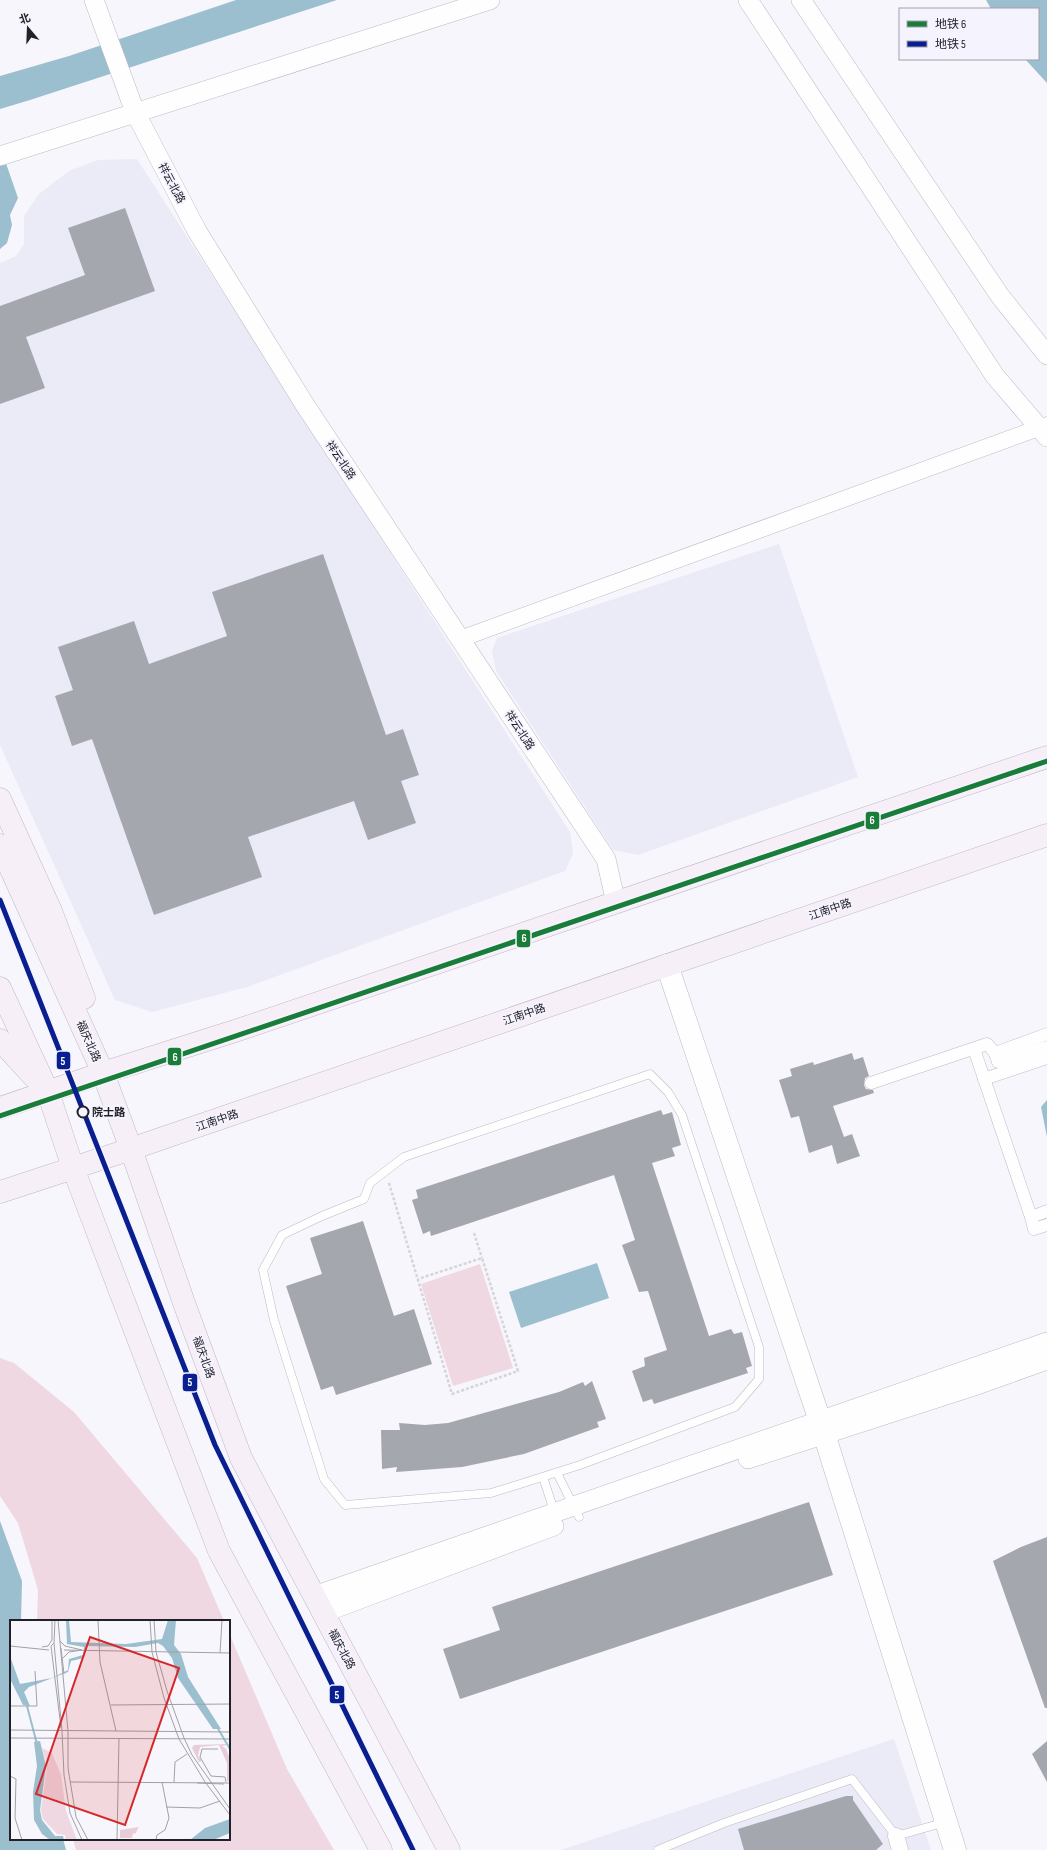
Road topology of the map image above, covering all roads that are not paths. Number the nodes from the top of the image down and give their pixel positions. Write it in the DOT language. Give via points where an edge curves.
graph roads {
  1 [pos="94,0"];
  2 [pos="490,0"];
  3 [pos="748,0"];
  4 [pos="802,0"];
  5 [pos="135,112"];
  6 [pos="0,156"];
  7 [pos="1047,355"];
  8 [pos="1045,430"];
  9 [pos="460,639"];
  10 [pos="1047,757"];
  11 [pos="0,799"];
  12 [pos="1047,835"];
  13 [pos="0,845"];
  14 [pos="616,903"];
  15 [pos="667,965"];
  16 [pos="0,988"];
  17 [pos="1047,1034"];
  18 [pos="0,1040"];
  19 [pos="1047,1047"];
  20 [pos="974,1049"];
  21 [pos="995,1053"];
  22 [pos="1047,1058"];
  23 [pos="103,1073"];
  24 [pos="984,1079"];
  25 [pos="871,1083"];
  26 [pos="48,1092"];
  27 [pos="0,1108"];
  28 [pos="131,1149"];
  29 [pos="73,1168"];
  30 [pos="0,1192"];
  31 [pos="1047,1211"];
  32 [pos="1031,1217"];
  33 [pos="1047,1225"];
  34 [pos="1047,1342"];
  35 [pos="1047,1360"];
  36 [pos="822,1428"];
  37 [pos="557,1472"];
  38 [pos="543,1477"];
  39 [pos="577,1511"];
  40 [pos="556,1519"];
  41 [pos="319,1604"];
  42 [pos="946,1822"];
  43 [pos="898,1843"];
  44 [pos="381,1850"];
  45 [pos="449,1850"];
  46 [pos="658,1850"];
  47 [pos="955,1850"];
  1 -- 5 [label="street, 祥云北路"];
  2 -- 5 [label="street"];
  3 -- 8 [label="street" via="995,376"];
  4 -- 7 [label="street" via="1000,296"];
  5 -- 6 [label="street"];
  5 -- 9 [label="street, 祥云北路" via="197,231 288,378"];
  8 -- 9 [label="street"];
  9 -- 14 [label="street, 祥云北路" via="606,859"];
  10 -- 14 [label="main road"];
  11 -- 23 [label="main road" via="51,911 83,995"];
  12 -- 15 [label="main road, 江南中路"];
  13 -- 23 [label="main road, 福庆北路"];
  14 -- 23 [label="main road"];
  15 -- 28 [label="main road, 江南中路"];
  15 -- 36 [label="main road"];
  16 -- 26 [label="main road"];
  17 -- 21 [label="street"];
  18 -- 26 [label="main road"];
  19 -- 21 [label="street" via="998,1062"];
  20 -- 21 [label="street" via="987,1044"];
  20 -- 24 [label="street"];
  20 -- 25 [label="street"];
  22 -- 24 [label="street"];
  23 -- 26 [label="main road"];
  23 -- 28 [label="main road, 福庆北路"];
  24 -- 32 [label="street"];
  26 -- 27 [label="main road"];
  26 -- 29 [label="main road"];
  28 -- 29 [label="main road, 江南中路"];
  28 -- 41 [label="main road, 福庆北路" via="241,1458"];
  29 -- 30 [label="main road, 江南中路"];
  29 -- 44 [label="main road" via="219,1551"];
  31 -- 32 [label="street"];
  32 -- 33 [label="street" via="1034,1229"];
  34 -- 36 [label="street"];
  35 -- 36 [label="street" via="971,1387"];
  36 -- 39 [label="street"];
  36 -- 42 [label="main road"];
  37 -- 38 [label="lane"];
  37 -- 38 [label="lane" via="735,1407 759,1379 759,1347 682,1115 668,1092 650,1074 404,1157 370,1183 364,1199 282,1235 263,1270 274,1320 324,1479 345,1505 491,1493"];
  37 -- 39 [label="lane"];
  38 -- 40 [label="lane"];
  39 -- 40 [label="street"];
  40 -- 41 [label="street"];
  41 -- 45 [label="main road, 福庆北路"];
  42 -- 43 [label="lane"];
  42 -- 47 [label="main road"];
  43 -- 46 [label="lane" via="852,1779 724,1823"];
}
